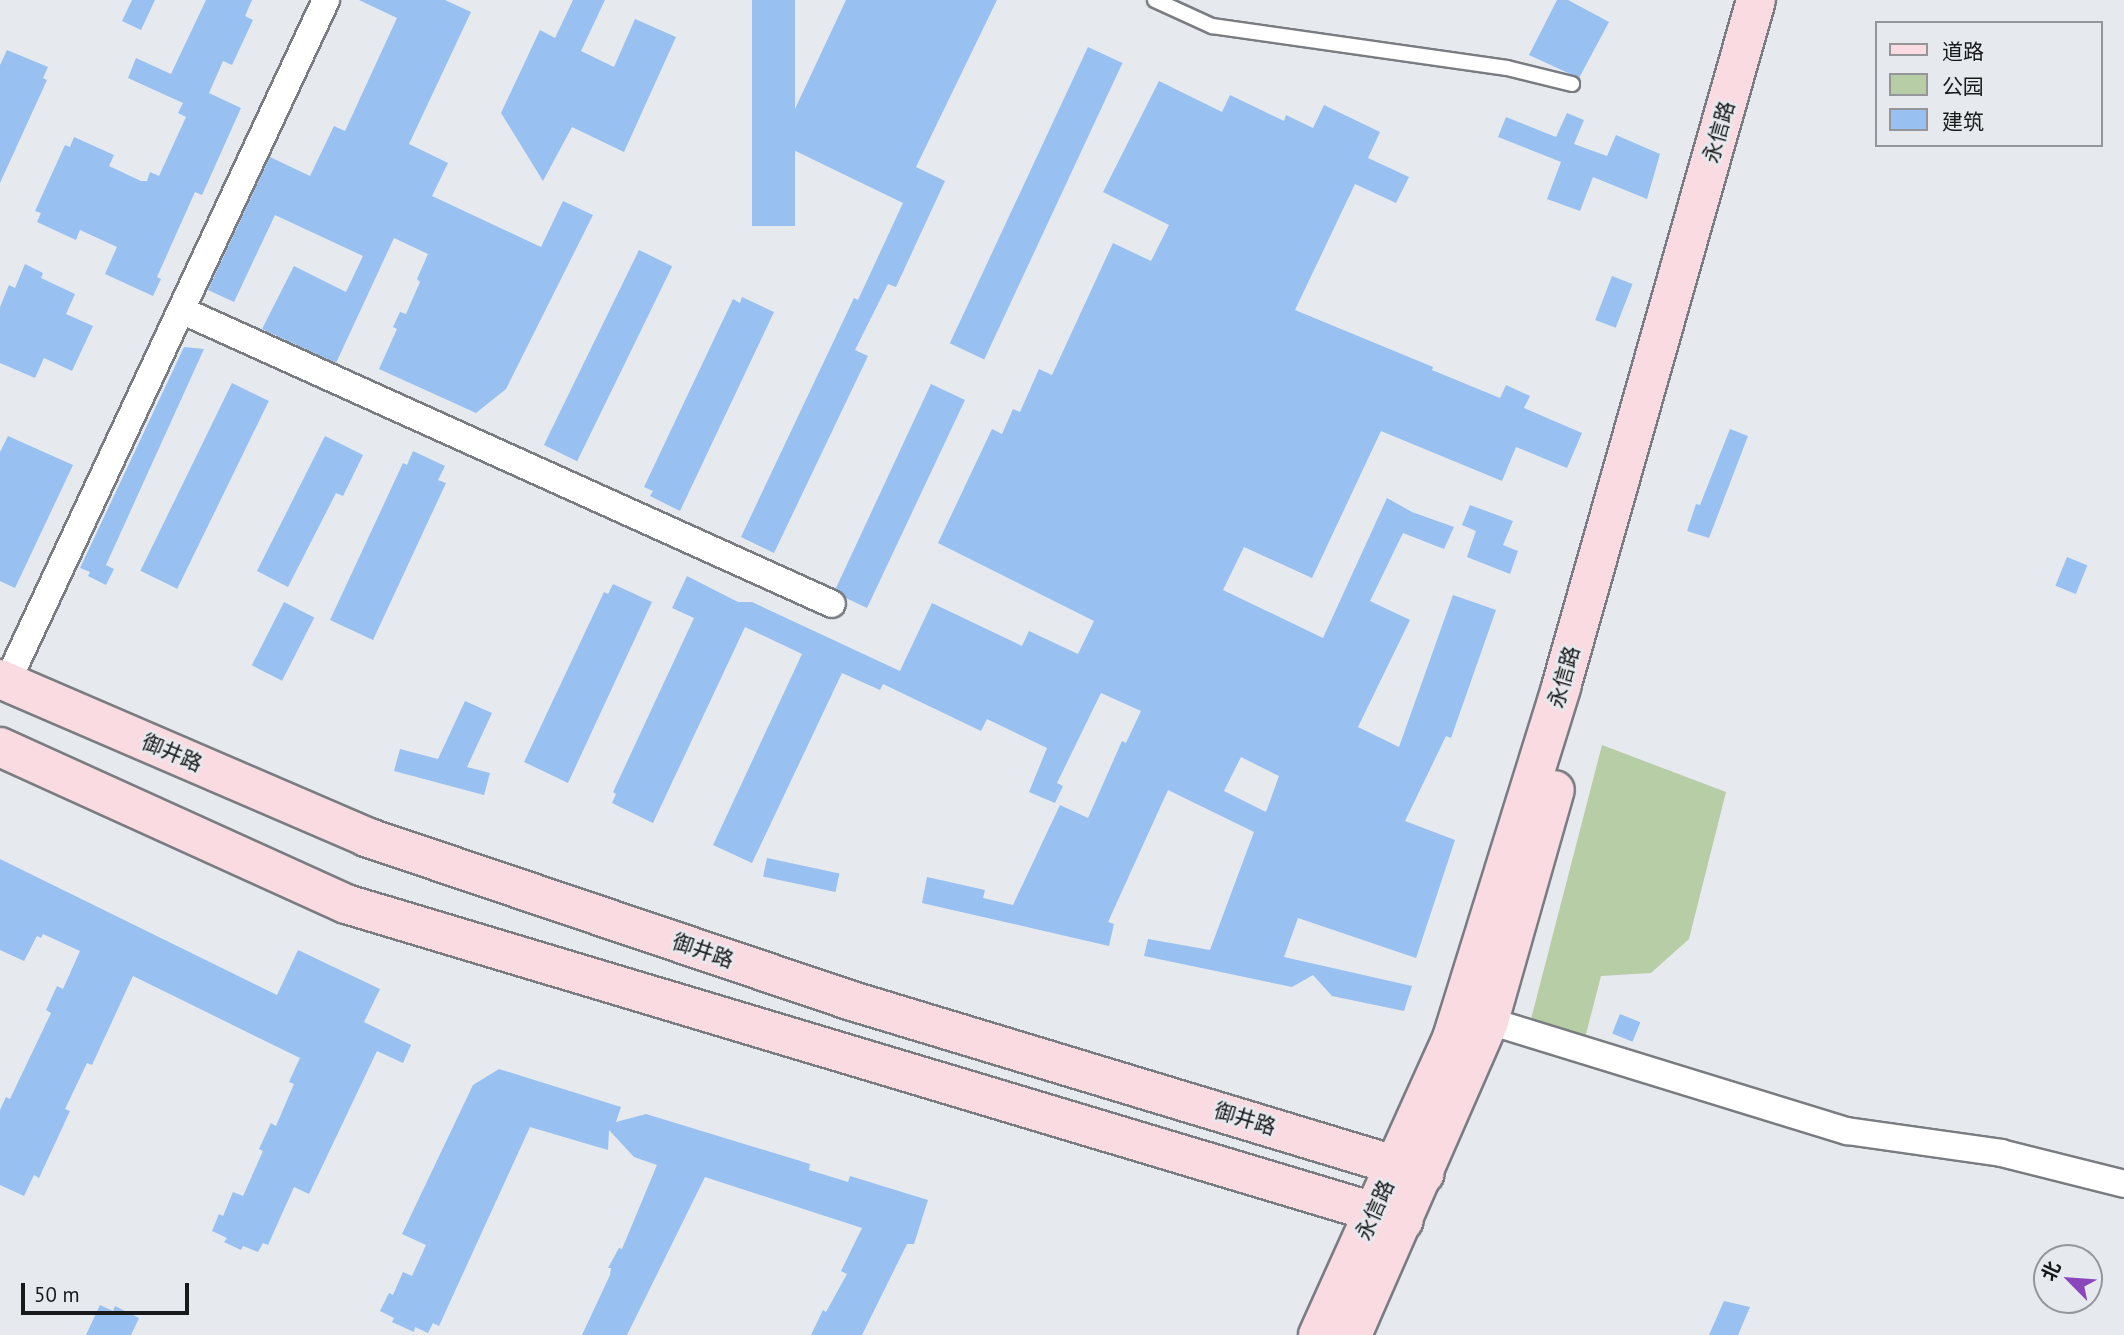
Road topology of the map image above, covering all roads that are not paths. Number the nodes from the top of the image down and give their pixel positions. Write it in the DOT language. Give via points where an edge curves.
graph roads {
  1 [pos="327,0"];
  2 [pos="1155,0"];
  3 [pos="1756,0"];
  4 [pos="1782,0"];
  5 [pos="1572,84"];
  6 [pos="181,310"];
  7 [pos="832,604"];
  8 [pos="3,680"];
  9 [pos="0,747"];
  10 [pos="1489,1021"];
  11 [pos="1410,1169"];
  12 [pos="2124,1184"];
  13 [pos="1389,1217"];
  14 [pos="1318,1335"];
  15 [pos="1352,1335"];
  1 -- 6 [label="street"];
  2 -- 5 [label="lane" via="1212,26 1507,68"];
  3 -- 11 [label="street, 永信路" via="1561,687"];
  4 -- 10 [label="street, 永信路"];
  6 -- 7 [label="street"];
  6 -- 8 [label="street"];
  8 -- 11 [label="street, 御井路" via="366,837 852,1001"];
  9 -- 13 [label="street" via="346,904"];
  10 -- 11 [label="street, 永信路"];
  10 -- 12 [label="street" via="1847,1131 2001,1153"];
  11 -- 13 [label="street, 永信路"];
  13 -- 14 [label="street, 永信路"];
  13 -- 15 [label="street, 永信路"];
}
